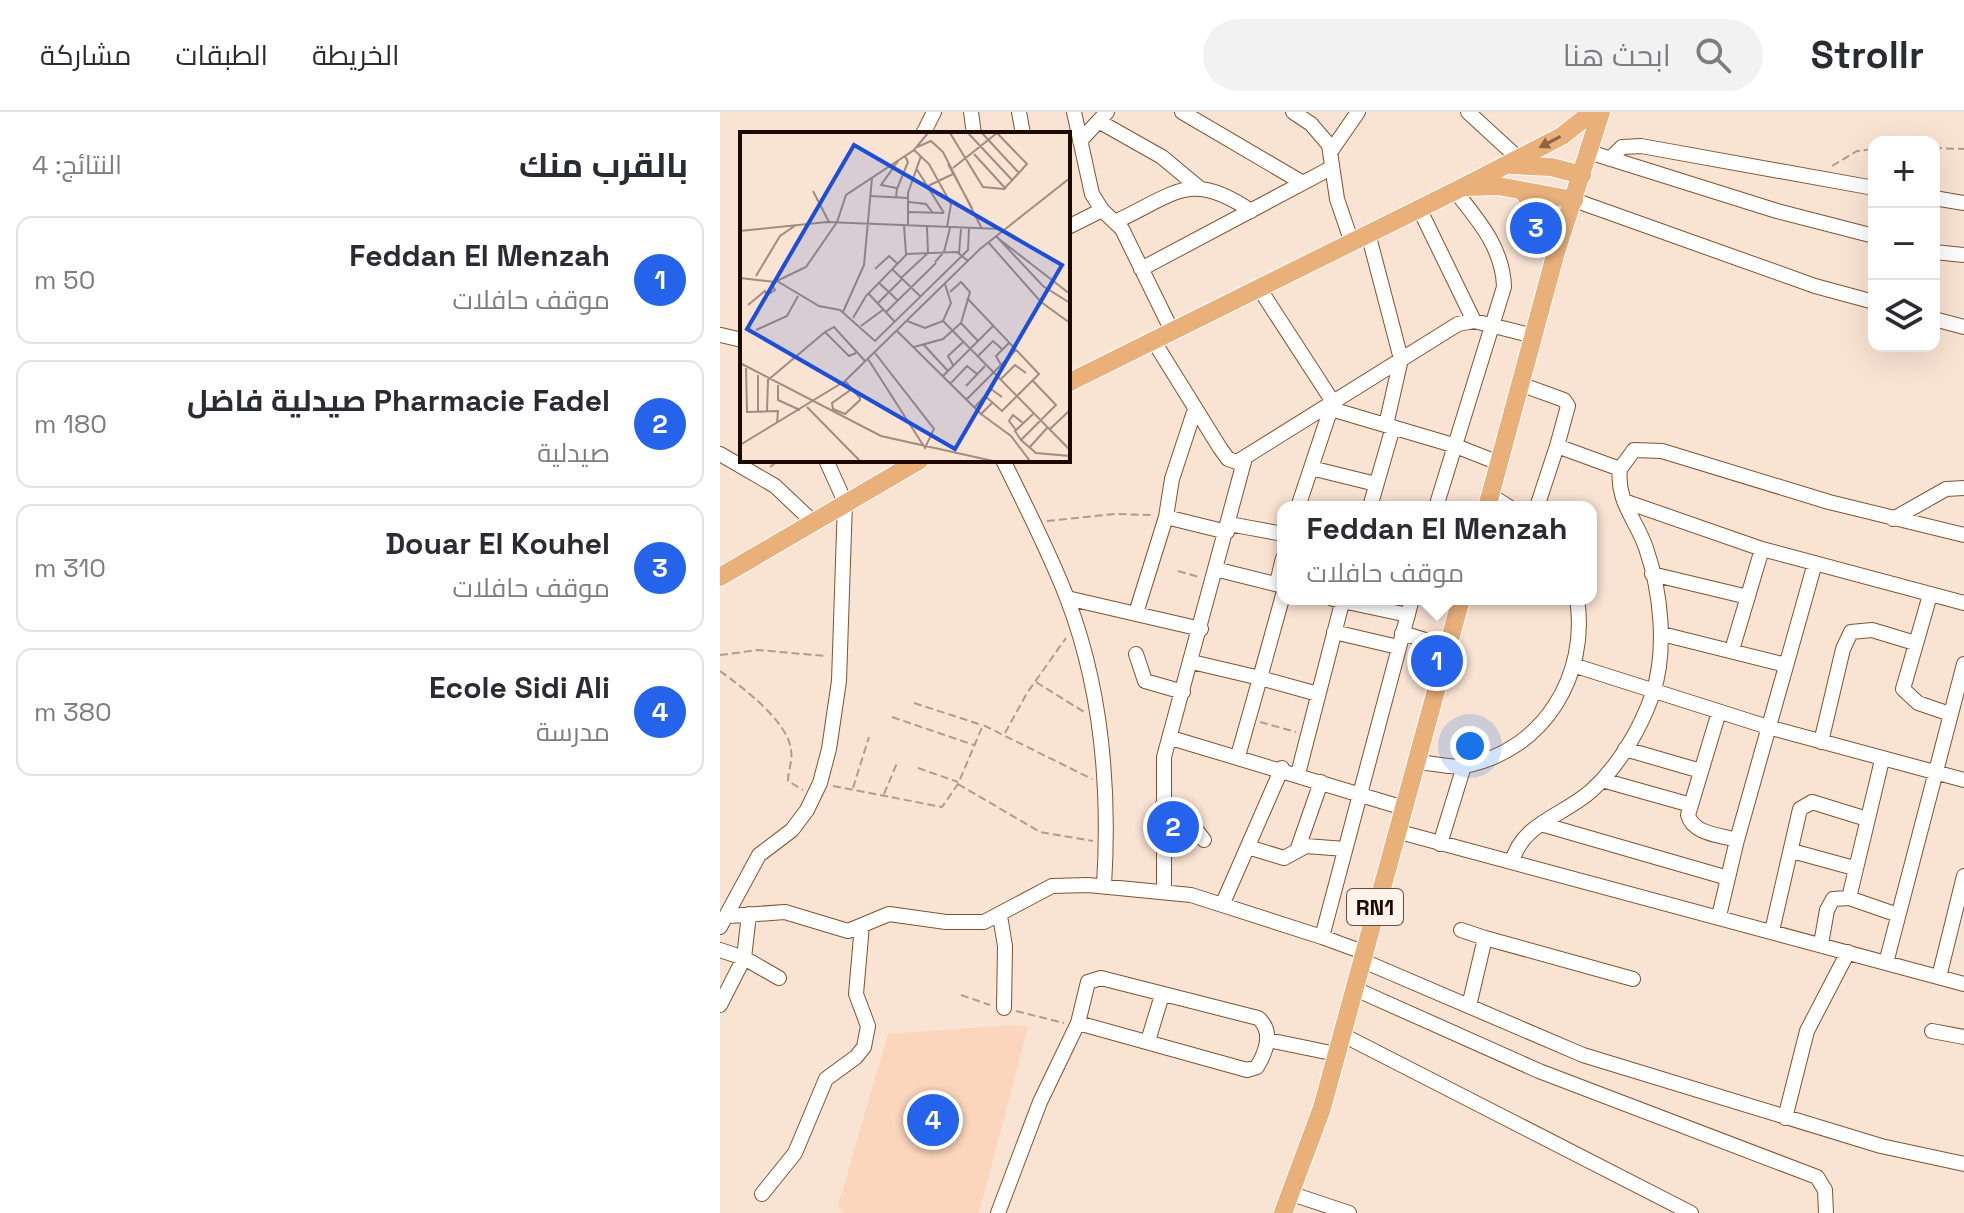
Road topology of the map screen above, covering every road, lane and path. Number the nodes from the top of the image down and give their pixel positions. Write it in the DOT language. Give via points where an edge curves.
graph roads {
  1 [pos="934,112"];
  2 [pos="971,112"];
  3 [pos="1019,112"];
  4 [pos="1074,112"];
  5 [pos="1182,112"];
  6 [pos="1293,112"];
  7 [pos="1358,112"];
  8 [pos="1592,112"];
  9 [pos="1601,112"];
  10 [pos="1464,113"];
  11 [pos="1104,117"];
  12 [pos="924,132"];
  13 [pos="974,132"];
  14 [pos="1023,132"];
  15 [pos="1080,141"];
  16 [pos="1940,148"];
  17 [pos="1964,149"];
  18 [pos="1868,150"];
  19 [pos="1331,151"];
  20 [pos="1589,152"];
  21 [pos="1610,159"];
  22 [pos="1511,161"];
  23 [pos="1331,168"];
  24 [pos="1582,175"];
  25 [pos="1820,178"];
  26 [pos="1303,183"];
  27 [pos="1198,187"];
  28 [pos="1868,187"];
  29 [pos="1459,189"];
  30 [pos="1523,192"];
  31 [pos="1940,199"];
  32 [pos="1574,200"];
  33 [pos="1964,203"];
  34 [pos="1419,208"];
  35 [pos="1102,210"];
  36 [pos="1251,211"];
  37 [pos="1117,221"];
  38 [pos="1070,226"];
  39 [pos="1868,234"];
  40 [pos="1359,237"];
  41 [pos="1556,252"];
  42 [pos="1940,253"];
  43 [pos="1964,255"];
  44 [pos="1141,269"];
  45 [pos="1259,288"];
  46 [pos="1868,300"];
  47 [pos="1474,321"];
  48 [pos="1940,321"];
  49 [pos="1492,324"];
  50 [pos="1964,327"];
  51 [pos="1172,331"];
  52 [pos="1534,336"];
  53 [pos="1153,340"];
  54 [pos="1401,359"];
  55 [pos="1070,382"];
  56 [pos="1520,384"];
  57 [pos="1332,405"];
  58 [pos="1195,409"];
  59 [pos="1390,426"];
  60 [pos="1453,445"];
  61 [pos="1557,446"];
  62 [pos="720,454"];
  63 [pos="1245,458"];
  64 [pos="827,462"];
  65 [pos="916,462"];
  66 [pos="1004,462"];
  67 [pos="1499,463"];
  68 [pos="1311,468"];
  69 [pos="1620,469"];
  70 [pos="1376,484"];
  71 [pos="1964,488"];
  72 [pos="1300,501"];
  73 [pos="1372,501"];
  74 [pos="1438,501"];
  75 [pos="1489,501"];
  76 [pos="1539,501"];
  77 [pos="1624,501"];
  78 [pos="845,502"];
  79 [pos="1166,517"];
  80 [pos="1893,519"];
  81 [pos="812,521"];
  82 [pos="1034,522"];
  83 [pos="1228,528"];
  84 [pos="1277,533"];
  85 [pos="1964,535"];
  86 [pos="1762,549"];
  87 [pos="1815,563"];
  88 [pos="1178,571"];
  89 [pos="1652,574"];
  90 [pos="1214,575"];
  91 [pos="720,577"];
  92 [pos="1277,587"];
  93 [pos="1930,595"];
  94 [pos="1748,597"];
  95 [pos="1067,598"];
  96 [pos="1964,603"];
  97 [pos="1277,605"];
  98 [pos="1338,605"];
  99 [pos="1365,605"];
  100 [pos="1410,605"];
  101 [pos="1459,605"];
  102 [pos="1577,605"];
  103 [pos="1136,613"];
  104 [pos="1408,615"];
  105 [pos="1076,625"];
  106 [pos="1201,629"];
  107 [pos="1334,632"];
  108 [pos="1662,634"];
  109 [pos="1400,640"];
  110 [pos="1915,643"];
  111 [pos="1448,647"];
  112 [pos="1732,650"];
  113 [pos="1136,654"];
  114 [pos="720,655"];
  115 [pos="840,659"];
  116 [pos="1192,662"];
  117 [pos="1964,664"];
  118 [pos="1786,665"];
  119 [pos="1576,666"];
  120 [pos="720,671"];
  121 [pos="1260,678"];
  122 [pos="1035,681"];
  123 [pos="1183,692"];
  124 [pos="1653,692"];
  125 [pos="1318,694"];
  126 [pos="914,703"];
  127 [pos="1719,712"];
  128 [pos="1950,714"];
  129 [pos="892,717"];
  130 [pos="1097,719"];
  131 [pos="1247,719"];
  132 [pos="983,725"];
  133 [pos="1768,727"];
  134 [pos="1005,734"];
  135 [pos="1308,736"];
  136 [pos="869,737"];
  137 [pos="1171,738"];
  138 [pos="1821,742"];
  139 [pos="975,745"];
  140 [pos="1625,749"];
  141 [pos="1238,756"];
  142 [pos="1882,760"];
  143 [pos="897,763"];
  144 [pos="1415,763"];
  145 [pos="1464,766"];
  146 [pos="918,768"];
  147 [pos="1282,768"];
  148 [pos="1701,771"];
  149 [pos="1934,772"];
  150 [pos="1298,774"];
  151 [pos="1602,780"];
  152 [pos="1964,780"];
  153 [pos="1321,782"];
  154 [pos="958,783"];
  155 [pos="1106,787"];
  156 [pos="818,789"];
  157 [pos="853,789"];
  158 [pos="884,795"];
  159 [pos="1359,795"];
  160 [pos="1163,804"];
  161 [pos="1691,805"];
  162 [pos="1404,808"];
  163 [pos="1867,819"];
  164 [pos="1541,824"];
  165 [pos="1396,831"];
  166 [pos="1204,840"];
  167 [pos="1737,840"];
  168 [pos="1106,841"];
  169 [pos="1440,844"];
  170 [pos="1248,847"];
  171 [pos="1298,848"];
  172 [pos="1345,849"];
  173 [pos="1792,851"];
  174 [pos="1512,862"];
  175 [pos="1854,868"];
  176 [pos="1964,876"];
  177 [pos="1728,878"];
  178 [pos="1104,886"];
  179 [pos="1164,892"];
  180 [pos="1849,898"];
  181 [pos="1961,898"];
  182 [pos="1223,903"];
  183 [pos="749,914"];
  184 [pos="1898,915"];
  185 [pos="1000,916"];
  186 [pos="1719,916"];
  187 [pos="862,925"];
  188 [pos="723,926"];
  189 [pos="1461,930"];
  190 [pos="1772,931"];
  191 [pos="1322,937"];
  192 [pos="1485,938"];
  193 [pos="1821,944"];
  194 [pos="720,950"];
  195 [pos="1848,952"];
  196 [pos="1362,956"];
  197 [pos="744,958"];
  198 [pos="1886,963"];
  199 [pos="1939,977"];
  200 [pos="779,978"];
  201 [pos="1633,979"];
  202 [pos="1964,984"];
  203 [pos="1353,988"];
  204 [pos="961,995"];
  205 [pos="1162,995"];
  206 [pos="720,1005"];
  207 [pos="1469,1006"];
  208 [pos="1004,1008"];
  209 [pos="1078,1024"];
  210 [pos="1932,1031"];
  211 [pos="1341,1034"];
  212 [pos="1964,1037"];
  213 [pos="1268,1040"];
  214 [pos="1148,1041"];
  215 [pos="1336,1054"];
  216 [pos="1785,1118"];
  217 [pos="1964,1164"];
  218 [pos="762,1194"];
  219 [pos="1292,1194"];
  220 [pos="1344,1212"];
  221 [pos="998,1213"];
  222 [pos="1283,1213"];
  223 [pos="1691,1213"];
  224 [pos="1826,1213"];
  1 -- 12 [label="street"];
  2 -- 13 [label="street"];
  3 -- 14 [label="street"];
  4 -- 15 [label="street"];
  5 -- 26 [label="street"];
  6 -- 19 [label="street" via="1311,124"];
  7 -- 19 [label="street"];
  8 -- 22 [label="main road, one-way" via="1562,136"];
  9 -- 20 [label="main road"];
  10 -- 22 [label="street"];
  11 -- 15 [label="street"];
  11 -- 27 [label="street"];
  15 -- 35 [label="street" via="1089,186"];
  16 -- 17 [label="path"];
  18 -- 25 [label="path" via="1846,156"];
  19 -- 23 [label="street"];
  20 -- 21 [label="street"];
  20 -- 24 [label="main road"];
  21 -- 25 [label="street" via="1622,147 1641,146"];
  21 -- 39 [label="street"];
  22 -- 24 [label="main road"];
  22 -- 29 [label="main road"];
  23 -- 26 [label="street"];
  23 -- 40 [label="street"];
  24 -- 32 [label="main road"];
  25 -- 28 [label="street"];
  26 -- 36 [label="street"];
  27 -- 36 [label="street" via="1223,192"];
  27 -- 37 [label="street"];
  29 -- 30 [label="main road" via="1498,186"];
  29 -- 34 [label="main road"];
  29 -- 49 [label="street" via="1500,261 1504,287"];
  30 -- 32 [label="main road"];
  30 -- 41 [label="main road" via="1541,214"];
  31 -- 33 [label="street"];
  32 -- 41 [label="main road"];
  32 -- 46 [label="street"];
  34 -- 40 [label="main road"];
  34 -- 47 [label="street"];
  35 -- 37 [label="street"];
  35 -- 38 [label="street"];
  36 -- 44 [label="street"];
  37 -- 44 [label="street"];
  40 -- 45 [label="main road"];
  40 -- 54 [label="street"];
  41 -- 52 [label="main road"];
  42 -- 43 [label="street"];
  44 -- 51 [label="street"];
  45 -- 51 [label="main road"];
  45 -- 57 [label="street"];
  47 -- 49 [label="street"];
  47 -- 54 [label="street" via="1451,327"];
  48 -- 50 [label="street"];
  49 -- 52 [label="street"];
  49 -- 60 [label="street"];
  51 -- 53 [label="main road"];
  52 -- 56 [label="main road"];
  53 -- 55 [label="main road"];
  53 -- 58 [label="street"];
  54 -- 57 [label="street"];
  54 -- 59 [label="street"];
  56 -- 61 [label="street" via="1568,406"];
  56 -- 67 [label="main road"];
  57 -- 59 [label="street"];
  57 -- 63 [label="street"];
  57 -- 68 [label="street"];
  58 -- 63 [label="street" via="1228,459"];
  58 -- 79 [label="street" via="1172,479"];
  59 -- 60 [label="street"];
  59 -- 70 [label="street"];
  60 -- 67 [label="street"];
  60 -- 74 [label="street"];
  61 -- 69 [label="street"];
  61 -- 76 [label="street"];
  62 -- 81 [label="street" via="775,486"];
  63 -- 83 [label="street"];
  64 -- 78 [label="street"];
  65 -- 78 [label="main road"];
  66 -- 82 [label="street"];
  67 -- 75 [label="main road"];
  68 -- 70 [label="street"];
  68 -- 72 [label="street"];
  69 -- 77 [label="street"];
  69 -- 80 [label="street" via="1634,450 1645,448"];
  70 -- 73 [label="street"];
  71 -- 80 [label="street" via="1938,492"];
  77 -- 86 [label="street"];
  77 -- 89 [label="street"];
  78 -- 81 [label="main road"];
  78 -- 115 [label="street"];
  79 -- 82 [label="path" via="1128,513"];
  79 -- 83 [label="street"];
  79 -- 103 [label="street"];
  80 -- 85 [label="street"];
  81 -- 91 [label="main road"];
  82 -- 95 [label="street"];
  83 -- 84 [label="street"];
  83 -- 90 [label="street"];
  86 -- 87 [label="street"];
  86 -- 94 [label="street"];
  87 -- 93 [label="street"];
  87 -- 118 [label="street"];
  88 -- 90 [label="path"];
  89 -- 94 [label="street"];
  89 -- 108 [label="street"];
  90 -- 92 [label="street"];
  90 -- 106 [label="street"];
  93 -- 96 [label="street"];
  93 -- 110 [label="street"];
  94 -- 112 [label="street"];
  95 -- 103 [label="street"];
  95 -- 105 [label="street"];
  97 -- 121 [label="street"];
  98 -- 107 [label="street"];
  99 -- 104 [label="street"];
  100 -- 104 [label="street"];
  101 -- 111 [label="main road, RN1"];
  102 -- 119 [label="street"];
  103 -- 106 [label="street"];
  104 -- 109 [label="street"];
  105 -- 122 [label="path"];
  105 -- 130 [label="street"];
  106 -- 116 [label="street"];
  107 -- 109 [label="street"];
  107 -- 125 [label="street"];
  108 -- 112 [label="street"];
  108 -- 124 [label="street"];
  109 -- 111 [label="street"];
  109 -- 159 [label="street"];
  110 -- 128 [label="street" via="1904,693"];
  110 -- 138 [label="street" via="1872,630 1851,632"];
  111 -- 144 [label="main road, RN1"];
  112 -- 118 [label="street"];
  113 -- 123 [label="street" via="1145,681"];
  114 -- 115 [label="path" via="758,650"];
  115 -- 156 [label="street" via="833,726"];
  116 -- 121 [label="street"];
  116 -- 123 [label="street"];
  117 -- 128 [label="street"];
  118 -- 133 [label="street"];
  119 -- 124 [label="street"];
  119 -- 145 [label="street" via="1555,708 1538,728 1514,745"];
  120 -- 156 [label="path" via="755,698 786,735 792,753 790,785"];
  121 -- 125 [label="street"];
  121 -- 131 [label="street"];
  122 -- 130 [label="path"];
  122 -- 134 [label="path"];
  123 -- 137 [label="street"];
  124 -- 127 [label="street"];
  124 -- 140 [label="street"];
  125 -- 135 [label="street"];
  126 -- 132 [label="path"];
  127 -- 133 [label="street"];
  127 -- 148 [label="street"];
  128 -- 149 [label="street"];
  129 -- 139 [label="path"];
  130 -- 155 [label="street"];
  131 -- 135 [label="path"];
  131 -- 141 [label="street"];
  132 -- 134 [label="path"];
  132 -- 139 [label="path"];
  133 -- 138 [label="street"];
  133 -- 167 [label="street"];
  134 -- 155 [label="path"];
  135 -- 150 [label="street"];
  136 -- 157 [label="path"];
  137 -- 141 [label="street"];
  137 -- 160 [label="street" via="1164,757"];
  138 -- 142 [label="street"];
  139 -- 154 [label="path"];
  140 -- 148 [label="street"];
  140 -- 151 [label="street"];
  141 -- 147 [label="street"];
  142 -- 149 [label="street"];
  142 -- 163 [label="street"];
  143 -- 158 [label="path"];
  144 -- 145 [label="street"];
  144 -- 162 [label="main road, RN1"];
  145 -- 169 [label="street"];
  146 -- 154 [label="path"];
  147 -- 150 [label="street"];
  147 -- 170 [label="street"];
  148 -- 161 [label="street"];
  149 -- 152 [label="street"];
  149 -- 184 [label="street"];
  150 -- 153 [label="street"];
  151 -- 161 [label="street"];
  151 -- 164 [label="street"];
  153 -- 159 [label="street"];
  153 -- 171 [label="street"];
  154 -- 158 [label="path" via="940,808"];
  154 -- 168 [label="path" via="1040,832"];
  155 -- 168 [label="street"];
  156 -- 157 [label="path"];
  156 -- 188 [label="street" via="792,830 755,862"];
  157 -- 158 [label="path"];
  159 -- 162 [label="street"];
  159 -- 172 [label="street"];
  160 -- 166 [label="street"];
  160 -- 179 [label="street"];
  161 -- 167 [label="street" via="1689,820 1694,827"];
  162 -- 165 [label="main road, RN1"];
  163 -- 173 [label="street" via="1806,803 1800,809"];
  163 -- 175 [label="street"];
  164 -- 174 [label="street" via="1518,842"];
  164 -- 177 [label="street"];
  165 -- 169 [label="street"];
  165 -- 196 [label="main road, RN1"];
  167 -- 177 [label="street"];
  168 -- 178 [label="street"];
  169 -- 174 [label="street"];
  170 -- 171 [label="street" via="1284,858"];
  170 -- 182 [label="street"];
  171 -- 172 [label="street"];
  172 -- 191 [label="street"];
  173 -- 175 [label="street"];
  173 -- 190 [label="street"];
  174 -- 186 [label="street"];
  175 -- 180 [label="street"];
  176 -- 181 [label="street"];
  177 -- 186 [label="street"];
  178 -- 179 [label="street"];
  178 -- 185 [label="street" via="1052,886"];
  179 -- 182 [label="street"];
  180 -- 184 [label="street"];
  180 -- 193 [label="street" via="1830,902"];
  181 -- 199 [label="street"];
  182 -- 191 [label="street"];
  183 -- 187 [label="street" via="785,912 844,930"];
  183 -- 188 [label="street"];
  183 -- 197 [label="street"];
  184 -- 198 [label="street"];
  185 -- 187 [label="street" via="962,923 889,914"];
  185 -- 208 [label="street"];
  186 -- 190 [label="street"];
  187 -- 218 [label="street" via="856,994 868,1026 864,1047 826,1079 795,1153"];
  189 -- 192 [label="street"];
  190 -- 193 [label="street"];
  191 -- 196 [label="street"];
  192 -- 201 [label="street"];
  192 -- 207 [label="street"];
  193 -- 195 [label="street"];
  194 -- 197 [label="street"];
  195 -- 198 [label="street"];
  195 -- 216 [label="street" via="1807,1031"];
  196 -- 203 [label="main road, RN1"];
  196 -- 207 [label="street"];
  197 -- 200 [label="street"];
  197 -- 206 [label="street"];
  198 -- 199 [label="street"];
  199 -- 202 [label="street"];
  203 -- 211 [label="main road, RN1"];
  203 -- 224 [label="street" via="1539,1071 1817,1177 1825,1190"];
  204 -- 208 [label="path"];
  205 -- 209 [label="street" via="1093,978"];
  205 -- 213 [label="street" via="1258,1018"];
  205 -- 214 [label="street"];
  207 -- 216 [label="street" via="1583,1055"];
  208 -- 209 [label="path"];
  209 -- 214 [label="street"];
  209 -- 221 [label="street" via="1040,1102"];
  210 -- 212 [label="street"];
  211 -- 215 [label="main road, RN1"];
  211 -- 223 [label="street"];
  213 -- 214 [label="street" via="1257,1067 1247,1070"];
  213 -- 215 [label="street"];
  215 -- 219 [label="main road, RN1"];
  216 -- 217 [label="street"];
  219 -- 220 [label="street"];
  219 -- 222 [label="main road, RN1"];
}
